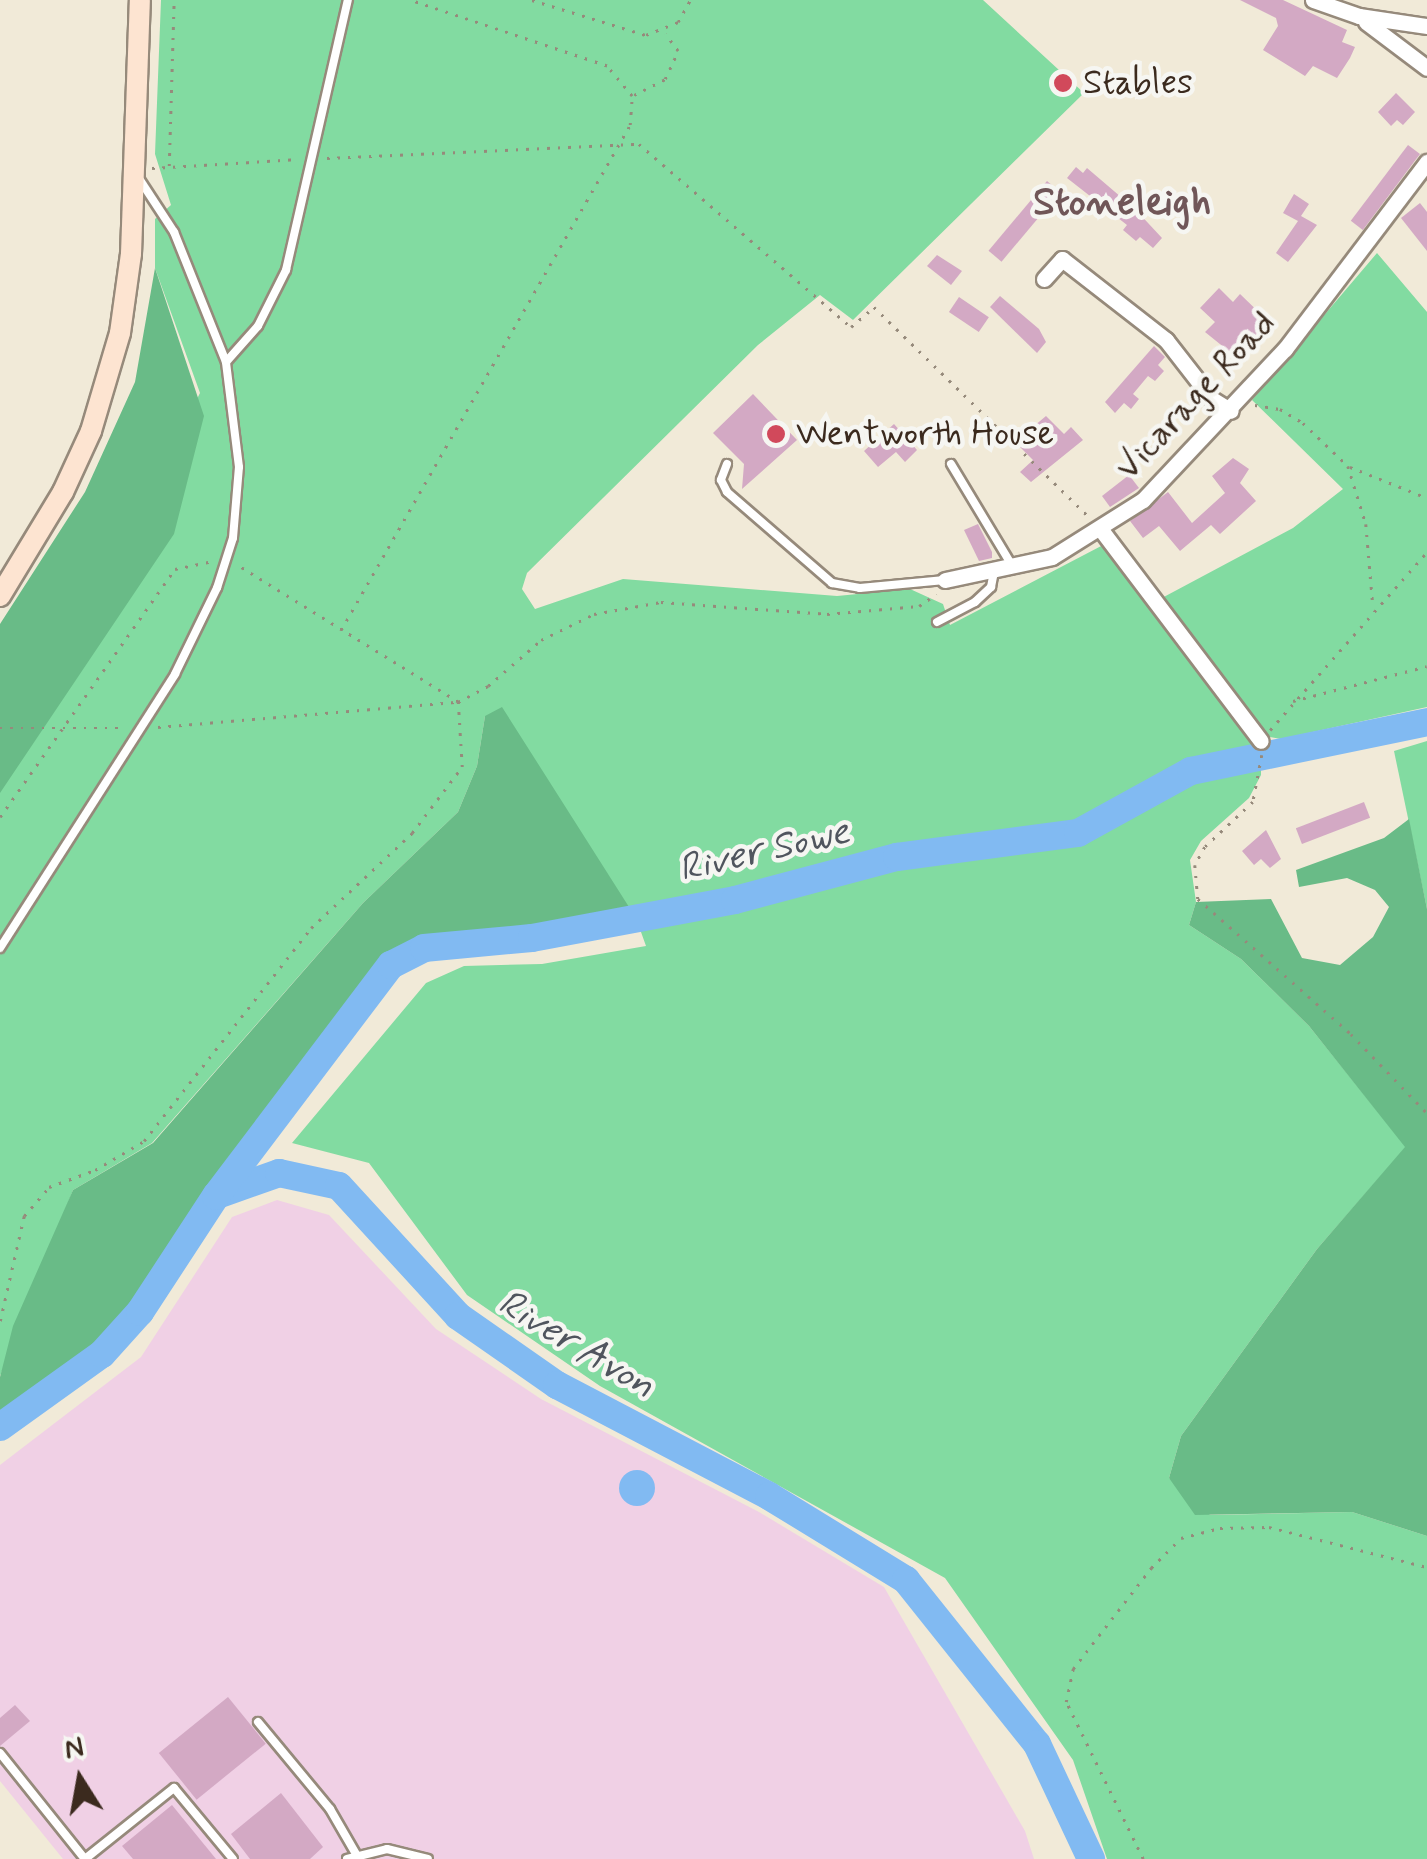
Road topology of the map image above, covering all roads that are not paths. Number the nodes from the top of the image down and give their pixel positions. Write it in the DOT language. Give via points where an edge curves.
graph roads {
  1 [pos="140,0"];
  2 [pos="348,0"];
  3 [pos="1313,0"];
  4 [pos="1359,16"];
  5 [pos="1427,26"];
  6 [pos="1427,68"];
  7 [pos="1427,162"];
  8 [pos="134,172"];
  9 [pos="1044,278"];
  10 [pos="226,362"];
  11 [pos="1235,406"];
  12 [pos="727,464"];
  13 [pos="951,464"];
  14 [pos="1102,531"];
  15 [pos="1013,568"];
  16 [pos="994,572"];
  17 [pos="945,580"];
  18 [pos="0,596"];
  19 [pos="937,622"];
  20 [pos="1262,744"];
  21 [pos="0,948"];
  22 [pos="258,1722"];
  23 [pos="0,1753"];
  24 [pos="351,1857"];
  25 [pos="233,1859"];
  26 [pos="428,1859"];
  1 -- 8 [label="main road"];
  2 -- 10 [label="lane" via="286,270 258,326"];
  3 -- 4 [label="street"];
  4 -- 5 [label="street"];
  4 -- 6 [label="street"];
  7 -- 11 [label="street, Vicarage Road"];
  8 -- 10 [label="lane" via="174,232"];
  8 -- 18 [label="main road" via="132,254 107,381 63,492"];
  9 -- 11 [label="street" via="1062,258 1166,340 1212,398"];
  10 -- 21 [label="lane" via="239,467 228,558 175,674"];
  11 -- 14 [label="street, Vicarage Road" via="1143,500"];
  12 -- 17 [label="lane" via="721,480 727,492 832,583 860,588"];
  13 -- 15 [label="lane"];
  14 -- 15 [label="street, Vicarage Road"];
  14 -- 20 [label="street"];
  15 -- 16 [label="street, Vicarage Road"];
  16 -- 17 [label="street, Vicarage Road"];
  16 -- 19 [label="lane" via="991,587 975,602"];
  22 -- 24 [label="lane" via="330,1809"];
  23 -- 25 [label="lane" via="84,1859 174,1788"];
  24 -- 26 [label="lane" via="386,1849"];
}
